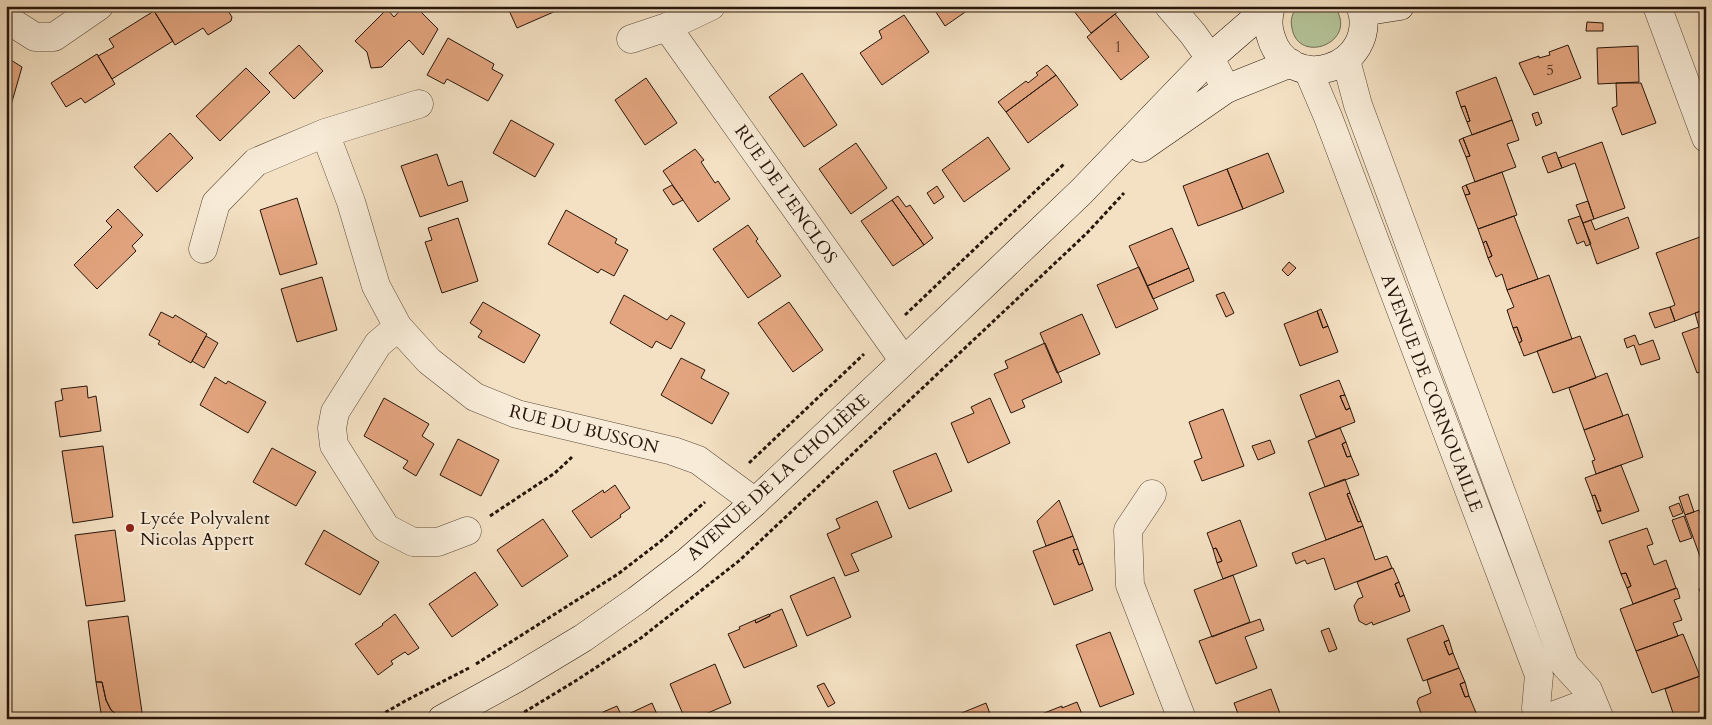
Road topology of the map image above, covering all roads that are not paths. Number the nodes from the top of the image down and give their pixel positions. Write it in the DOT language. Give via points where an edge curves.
graph roads {
  1 [pos="99,6"];
  2 [pos="711,6"];
  3 [pos="1169,6"];
  4 [pos="1270,6"];
  5 [pos="1400,6"];
  6 [pos="1657,6"];
  7 [pos="1361,9"];
  8 [pos="6,17"];
  9 [pos="667,27"];
  10 [pos="631,39"];
  11 [pos="1210,58"];
  12 [pos="1346,60"];
  13 [pos="1300,66"];
  14 [pos="1226,90"];
  15 [pos="419,104"];
  16 [pos="324,133"];
  17 [pos="1706,138"];
  18 [pos="1082,192"];
  19 [pos="203,249"];
  20 [pos="398,326"];
  21 [pos="904,361"];
  22 [pos="1152,494"];
  23 [pos="755,502"];
  24 [pos="467,532"];
  25 [pos="1596,710"];
  26 [pos="442,719"];
  27 [pos="1182,719"];
  28 [pos="1539,719"];
  29 [pos="1544,719"];
  1 -- 8 [label="street" via="54,36 35,37"];
  2 -- 9 [label="street"];
  3 -- 11 [label="street"];
  4 -- 11 [label="street, AVENUE DE LA CHOLIÈRE"];
  4 -- 13 [label="street, AVENUE DE CORNOUAILLE" via="1268,22 1272,40 1278,51"];
  5 -- 7 [label="street"];
  6 -- 17 [label="street"];
  7 -- 12 [label="street" via="1362,35 1358,46"];
  9 -- 10 [label="street"];
  9 -- 21 [label="street, RUE DE L'ENCLOS"];
  11 -- 14 [label="street"];
  11 -- 18 [label="street, AVENUE DE LA CHOLIÈRE"];
  12 -- 13 [label="street, AVENUE DE LA CHOLIÈRE" via="1330,68"];
  12 -- 25 [label="street, AVENUE DE CORNOUAILLE" via="1358,105 1565,664 1588,690"];
  13 -- 14 [label="street, AVENUE DE LA CHOLIÈRE"];
  13 -- 28 [label="street, AVENUE DE CORNOUAILLE" via="1332,126 1539,675 1536,708"];
  14 -- 18 [label="street, AVENUE DE LA CHOLIÈRE"];
  15 -- 16 [label="street"];
  16 -- 19 [label="street" via="256,162 216,203"];
  16 -- 20 [label="street, RUE DU BUSSON" via="351,202 376,286"];
  18 -- 21 [label="street, AVENUE DE LA CHOLIÈRE"];
  20 -- 23 [label="street, RUE DU BUSSON" via="429,361 475,397 517,414 698,460"];
  20 -- 24 [label="street" via="378,344 335,412 332,428 334,445 386,528 413,542 438,542"];
  21 -- 23 [label="street, AVENUE DE LA CHOLIÈRE"];
  22 -- 27 [label="street" via="1128,530 1130,585"];
  23 -- 26 [label="street, AVENUE DE LA CHOLIÈRE" via="688,561 637,600 541,664"];
  25 -- 29 [label="street, AVENUE DE CORNOUAILLE"];
}
